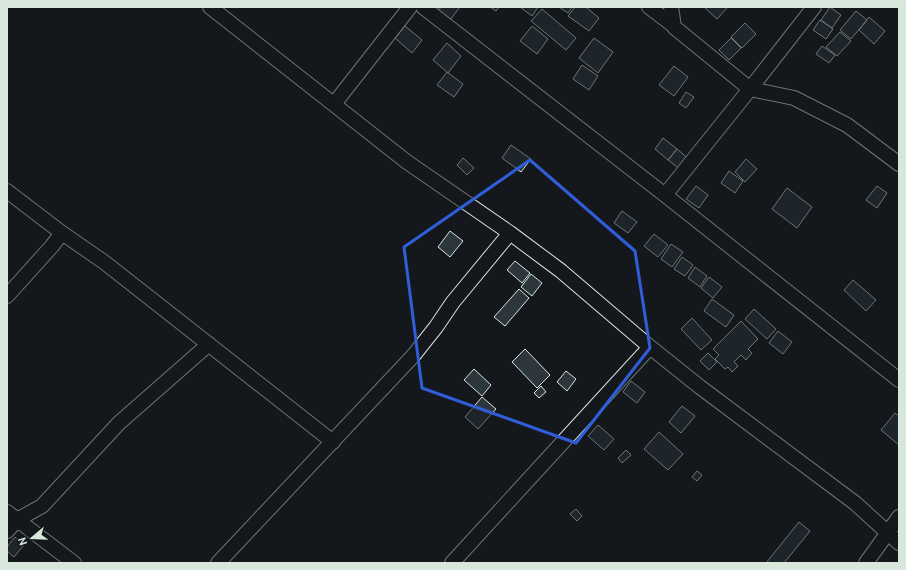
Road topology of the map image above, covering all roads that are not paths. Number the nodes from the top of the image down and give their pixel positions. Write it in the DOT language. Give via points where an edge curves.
graph roads {
  1 [pos="210,7"];
  2 [pos="410,7"];
  3 [pos="423,7"];
  4 [pos="649,7"];
  5 [pos="671,7"];
  6 [pos="814,7"];
  7 [pos="674,26"];
  8 [pos="750,89"];
  9 [pos="334,104"];
  10 [pos="899,164"];
  11 [pos="7,191"];
  12 [pos="665,195"];
  13 [pos="62,233"];
  14 [pos="510,233"];
  15 [pos="7,296"];
  16 [pos="209,344"];
  17 [pos="650,348"];
  18 [pos="899,380"];
  19 [pos="333,442"];
  20 [pos="12,516"];
  21 [pos="899,517"];
  22 [pos="7,531"];
  23 [pos="887,534"];
  24 [pos="899,543"];
  25 [pos="74,563"];
  26 [pos="218,563"];
  27 [pos="452,563"];
  28 [pos="866,563"];
  1 -- 9 [label="street"];
  2 -- 9 [label="street"];
  3 -- 12 [label="street"];
  4 -- 7 [label="street"];
  5 -- 7 [label="street"];
  6 -- 8 [label="street"];
  7 -- 8 [label="street"];
  8 -- 10 [label="street" via="794,98 847,126"];
  8 -- 12 [label="street"];
  9 -- 14 [label="street" via="408,162"];
  11 -- 13 [label="street"];
  12 -- 18 [label="street"];
  13 -- 15 [label="street"];
  13 -- 16 [label="street" via="104,262"];
  14 -- 17 [label="street" via="561,271"];
  14 -- 19 [label="street" via="453,302 413,356"];
  16 -- 19 [label="street"];
  16 -- 20 [label="street" via="119,423 42,506"];
  17 -- 23 [label="street" via="855,504"];
  17 -- 27 [label="street"];
  19 -- 26 [label="street"];
  20 -- 22 [label="street"];
  20 -- 25 [label="street"];
  21 -- 23 [label="street"];
  23 -- 24 [label="street"];
  23 -- 28 [label="street"];
}
